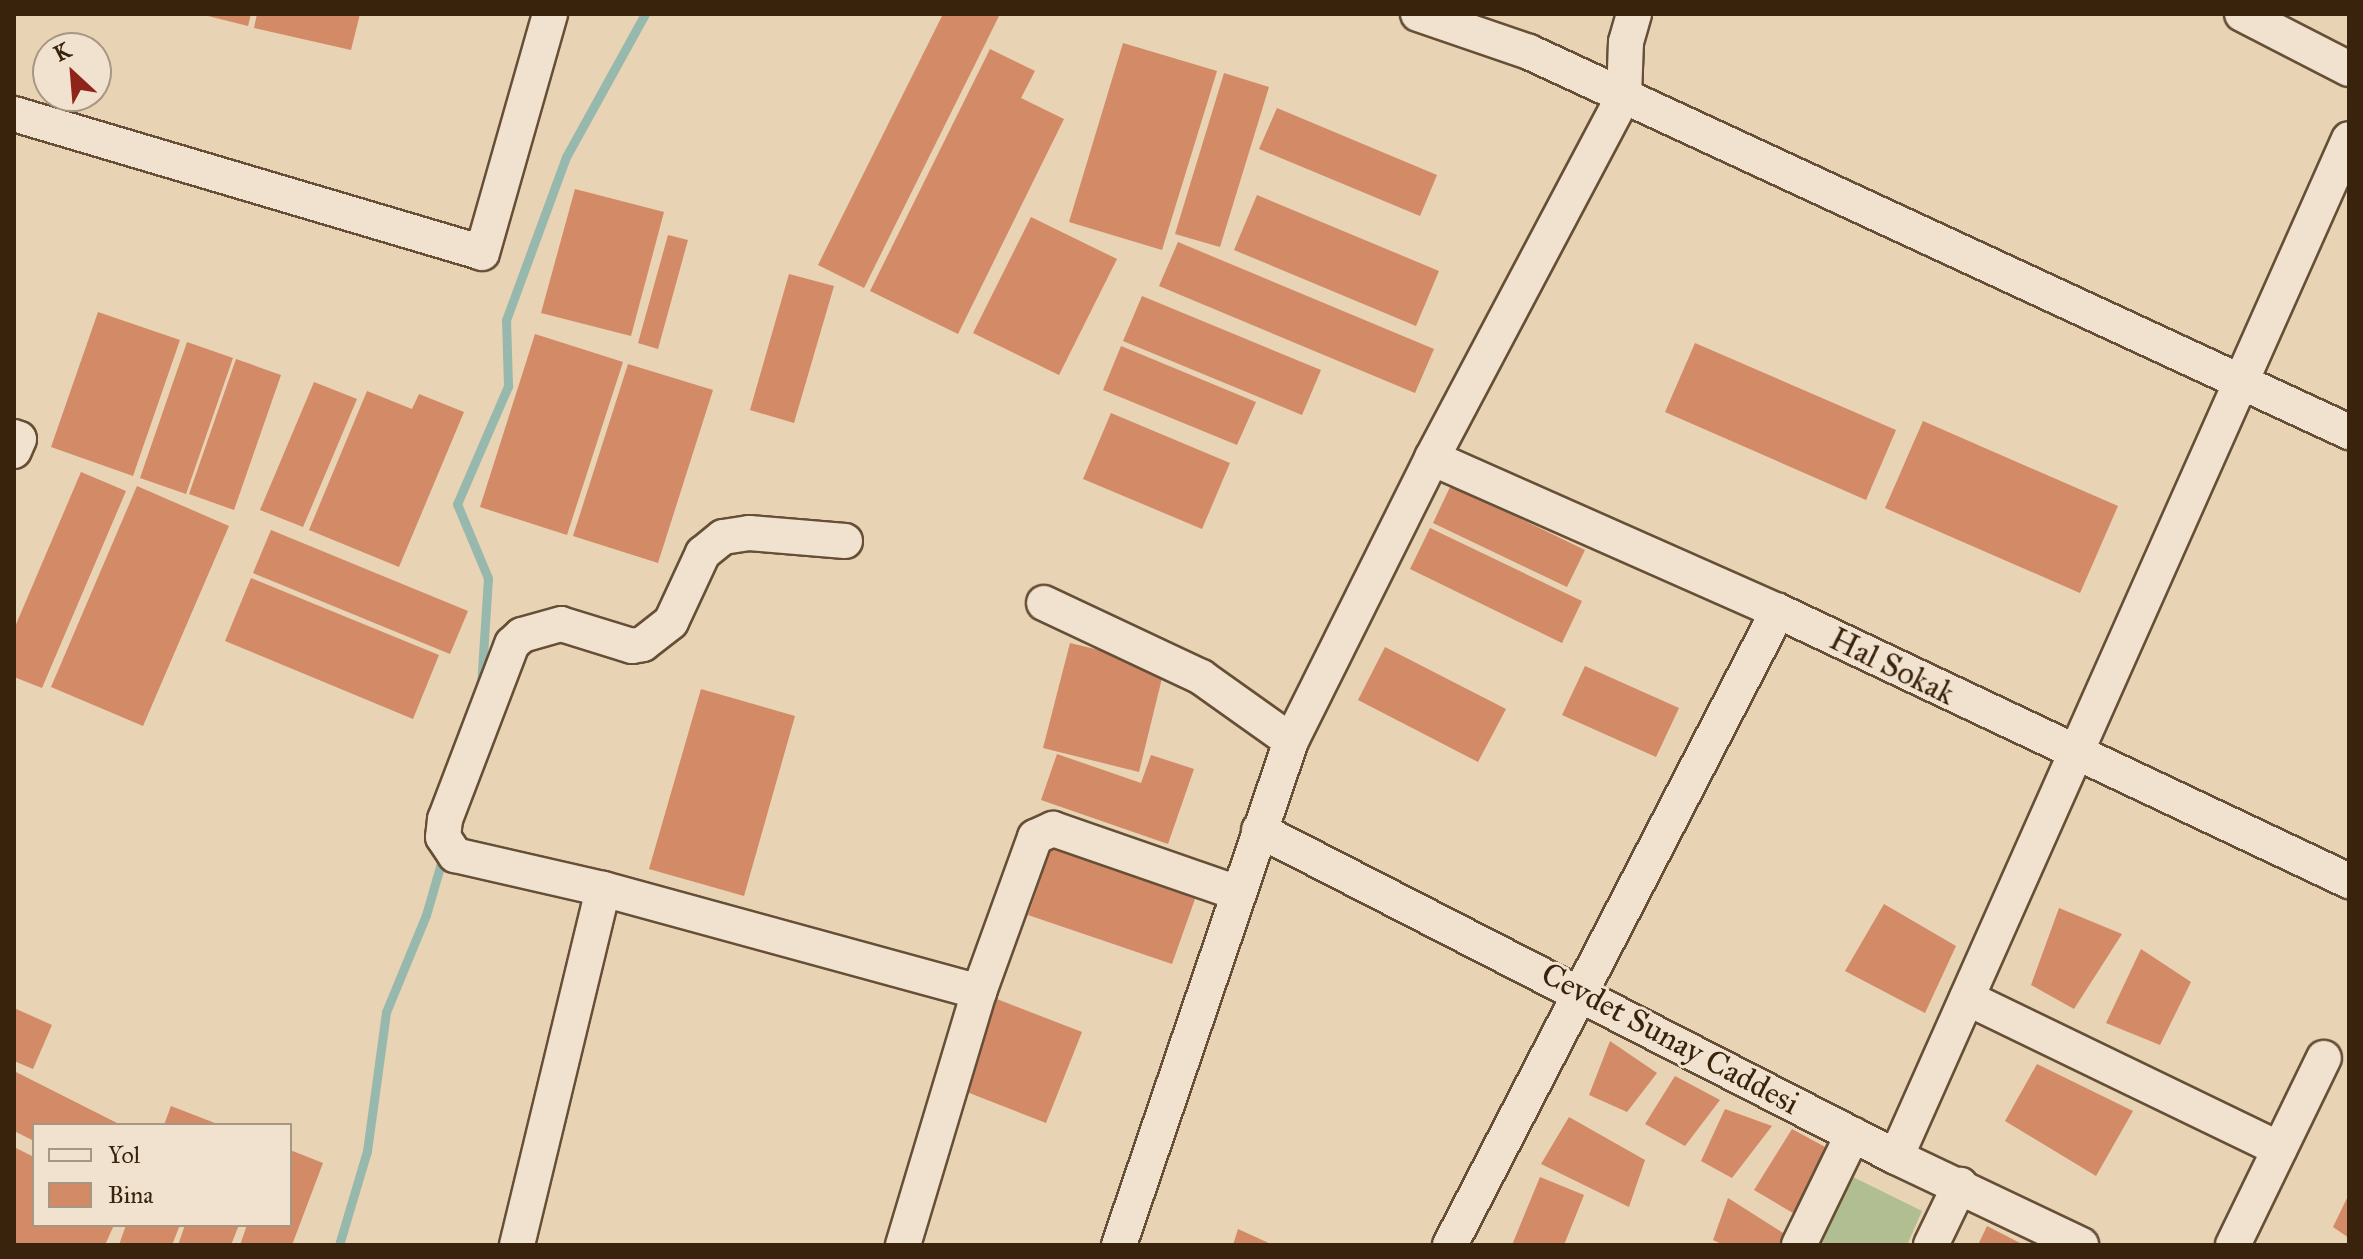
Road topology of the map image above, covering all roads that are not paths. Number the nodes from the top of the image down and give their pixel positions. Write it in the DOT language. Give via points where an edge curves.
graph roads {
  1 [pos="550,14"];
  2 [pos="1418,14"];
  3 [pos="1634,14"];
  4 [pos="2242,14"];
  5 [pos="2349,69"];
  6 [pos="1624,96"];
  7 [pos="14,114"];
  8 [pos="2349,139"];
  9 [pos="2242,383"];
  10 [pos="2349,432"];
  11 [pos="14,437"];
  12 [pos="14,451"];
  13 [pos="1432,458"];
  14 [pos="845,541"];
  15 [pos="1044,603"];
  16 [pos="1778,611"];
  17 [pos="1291,741"];
  18 [pos="2075,756"];
  19 [pos="1259,830"];
  20 [pos="2349,881"];
  21 [pos="603,889"];
  22 [pos="1238,893"];
  23 [pos="1578,990"];
  24 [pos="979,992"];
  25 [pos="1967,998"];
  26 [pos="2324,1058"];
  27 [pos="1853,1134"];
  28 [pos="2279,1149"];
  29 [pos="1896,1157"];
  30 [pos="1960,1185"];
  31 [pos="517,1245"];
  32 [pos="903,1245"];
  33 [pos="1119,1245"];
  34 [pos="1450,1245"];
  35 [pos="1799,1245"];
  36 [pos="1931,1245"];
  37 [pos="2081,1245"];
  38 [pos="2233,1245"];
  1 -- 7 [label="street" via="482,253"];
  2 -- 6 [label="street" via="1529,52"];
  3 -- 6 [label="street" via="1626,42"];
  4 -- 5 [label="street"];
  6 -- 9 [label="street"];
  6 -- 13 [label="street"];
  8 -- 9 [label="street"];
  9 -- 10 [label="street"];
  9 -- 18 [label="street"];
  11 -- 12 [label="street" via="19,439"];
  13 -- 16 [label="street, Hal Sokak"];
  13 -- 17 [label="street"];
  14 -- 21 [label="street" via="749,533 723,537 703,553 671,622 653,639 632,646 547,625 512,644 445,819 443,837 455,855"];
  15 -- 17 [label="street" via="1201,677"];
  16 -- 18 [label="street, Hal Sokak"];
  16 -- 23 [label="street"];
  17 -- 19 [label="street"];
  18 -- 20 [label="street, Hal Sokak"];
  18 -- 25 [label="street"];
  19 -- 22 [label="street"];
  19 -- 23 [label="street, Cevdet Sunay Caddesi"];
  21 -- 24 [label="street"];
  21 -- 31 [label="street"];
  22 -- 24 [label="street" via="1053,829 1035,837 1027,854"];
  22 -- 33 [label="street"];
  23 -- 27 [label="street, Cevdet Sunay Caddesi"];
  23 -- 34 [label="street"];
  24 -- 32 [label="street"];
  25 -- 28 [label="street"];
  25 -- 29 [label="street"];
  26 -- 28 [label="street"];
  27 -- 29 [label="street, Cevdet Sunay Caddesi"];
  27 -- 35 [label="street"];
  28 -- 38 [label="street"];
  29 -- 30 [label="street, Cevdet Sunay Caddesi"];
  30 -- 36 [label="street"];
  30 -- 37 [label="street, Cevdet Sunay Caddesi"];
}
